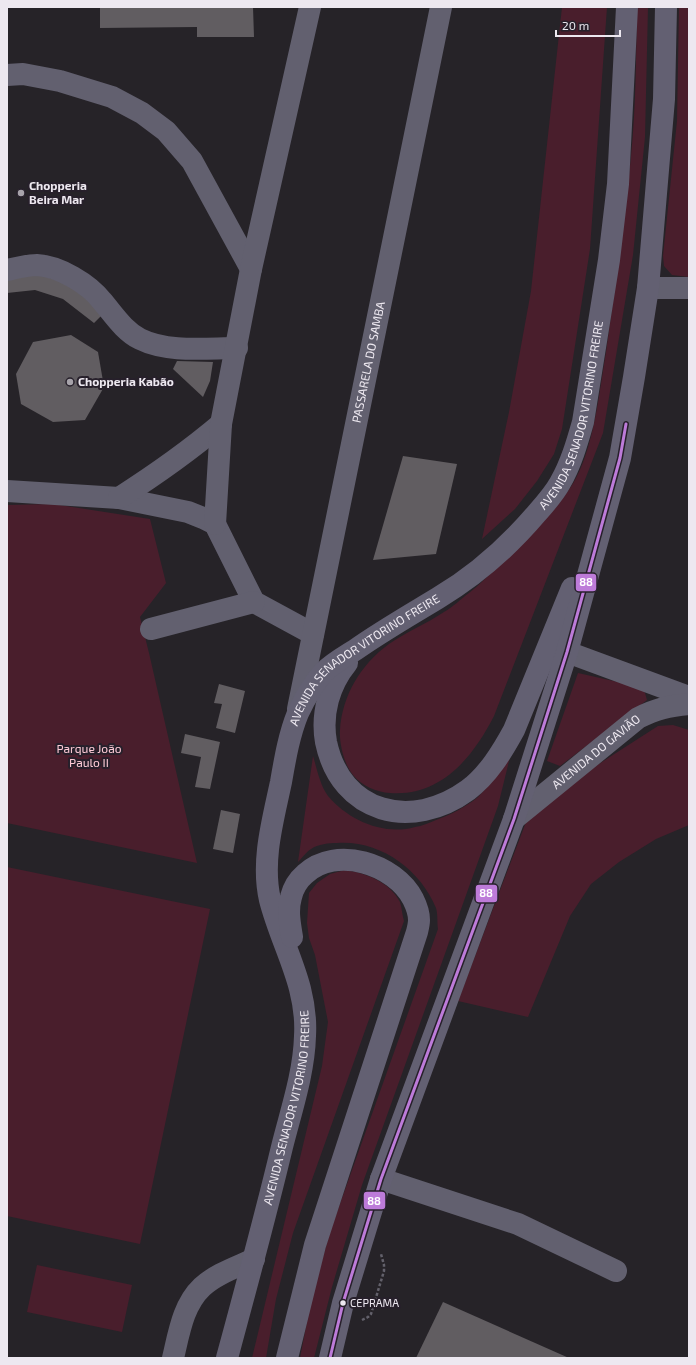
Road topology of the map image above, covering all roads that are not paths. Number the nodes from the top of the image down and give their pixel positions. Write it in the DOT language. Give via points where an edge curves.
graph roads {
  1 [pos="310,7"];
  2 [pos="441,7"];
  3 [pos="628,7"];
  4 [pos="666,7"];
  5 [pos="7,75"];
  6 [pos="251,269"];
  7 [pos="7,270"];
  8 [pos="648,288"];
  9 [pos="689,288"];
  10 [pos="236,348"];
  11 [pos="221,424"];
  12 [pos="7,491"];
  13 [pos="120,498"];
  14 [pos="608,500"];
  15 [pos="215,524"];
  16 [pos="254,602"];
  17 [pos="151,629"];
  18 [pos="313,634"];
  19 [pos="379,634"];
  20 [pos="567,652"];
  21 [pos="689,697"];
  22 [pos="689,704"];
  23 [pos="296,717"];
  24 [pos="514,819"];
  25 [pos="296,972"];
  26 [pos="381,1179"];
  27 [pos="254,1259"];
  28 [pos="616,1271"];
  29 [pos="173,1358"];
  30 [pos="227,1358"];
  31 [pos="287,1358"];
  32 [pos="330,1358"];
  1 -- 6 [label="street"];
  2 -- 18 [label="street, PASSARELA DO SAMBA"];
  3 -- 19 [label="main road, AVENIDA SENADOR VITORINO FREIRE" via="618,184 583,422 570,463 545,503 488,562 440,597"];
  4 -- 8 [label="main road" via="664,99"];
  5 -- 6 [label="street" via="23,74 60,81 112,96 142,113 166,131 192,161"];
  6 -- 10 [label="street"];
  7 -- 10 [label="street" via="36,265 60,271 90,288 128,332 141,340 186,349"];
  8 -- 9 [label="street"];
  8 -- 14 [label="main road" via="620,458"];
  10 -- 11 [label="street"];
  11 -- 13 [label="street" via="170,464"];
  11 -- 15 [label="street"];
  12 -- 13 [label="street"];
  13 -- 15 [label="street" via="188,512"];
  14 -- 19 [label="main road" via="517,723 504,748 493,764 469,789 438,806 408,812 377,808 351,791 330,756 324,730 324,715 334,683 349,659"];
  14 -- 20 [label="main road"];
  15 -- 16 [label="street"];
  16 -- 17 [label="street"];
  16 -- 18 [label="street"];
  18 -- 23 [label="street, PASSARELA DO SAMBA"];
  19 -- 23 [label="main road, AVENIDA SENADOR VITORINO FREIRE" via="324,673 306,696"];
  20 -- 21 [label="street"];
  20 -- 24 [label="main road"];
  22 -- 24 [label="street, AVENIDA DO GAVIÃO" via="655,710 638,718"];
  23 -- 25 [label="main road, AVENIDA SENADOR VITORINO FREIRE" via="270,838 266,870 271,902"];
  24 -- 26 [label="main road"];
  25 -- 27 [label="main road, AVENIDA SENADOR VITORINO FREIRE" via="304,1003 305,1040 298,1082"];
  25 -- 31 [label="main road" via="288,910 296,885 310,869 328,861 356,861 386,871 409,892 419,919 418,932 315,1245"];
  26 -- 28 [label="street" via="518,1224"];
  26 -- 32 [label="main road" via="343,1303"];
  27 -- 29 [label="street" via="218,1276 198,1291 183,1318"];
  27 -- 30 [label="main road, AVENIDA SENADOR VITORINO FREIRE"];
}
